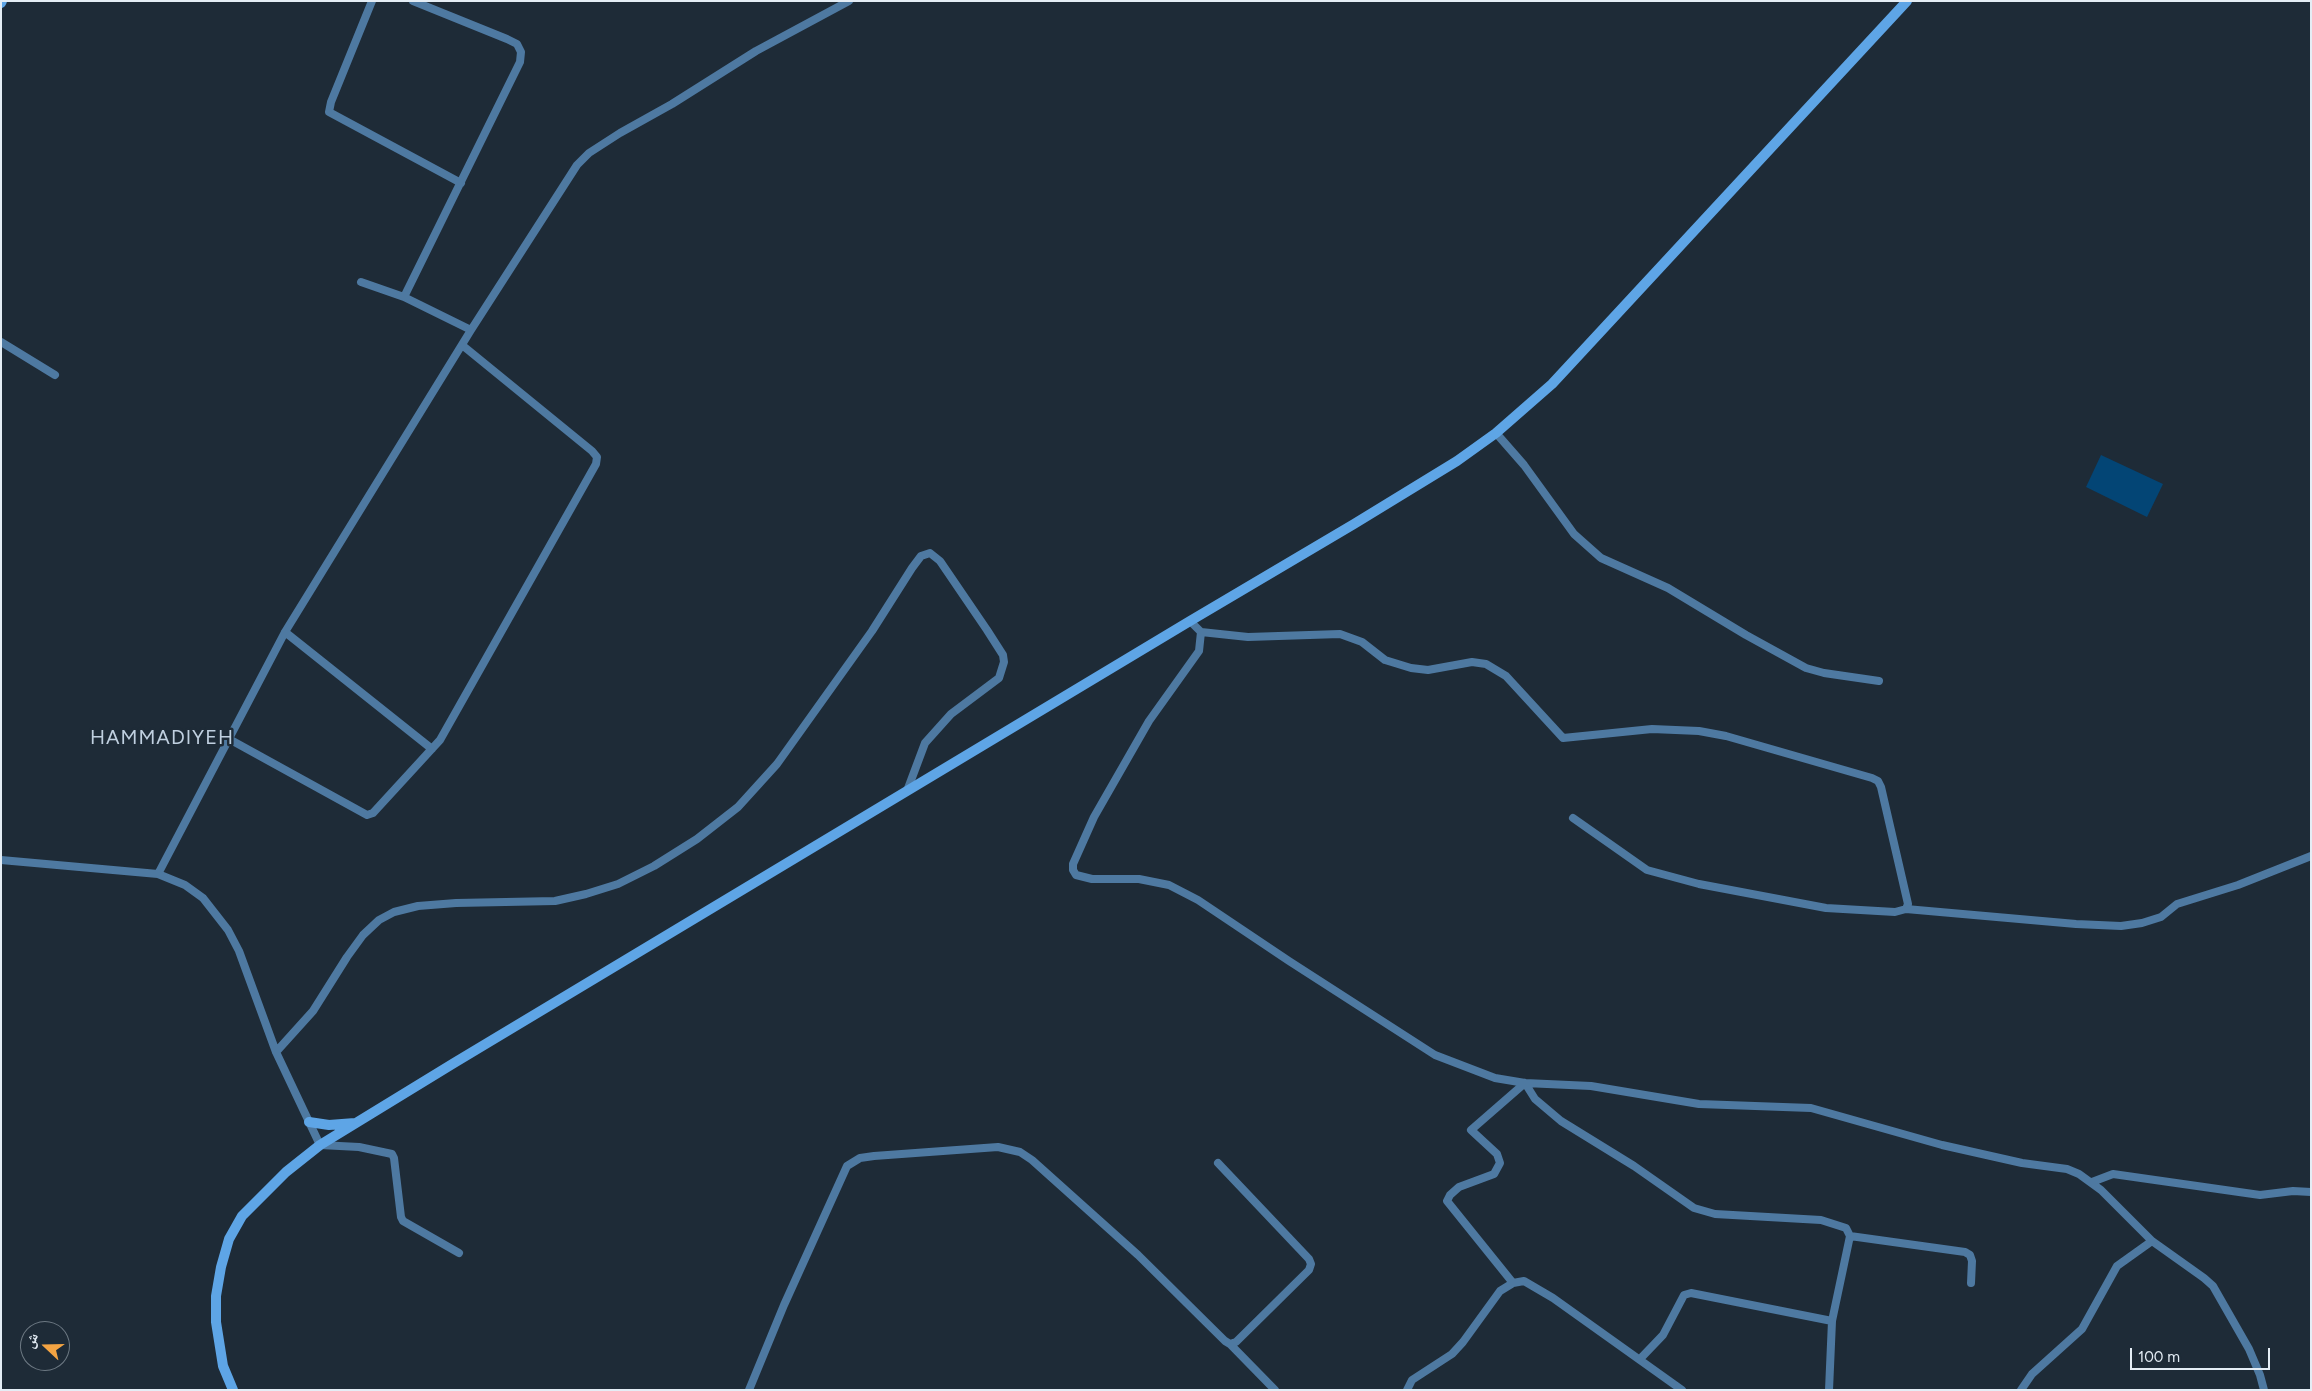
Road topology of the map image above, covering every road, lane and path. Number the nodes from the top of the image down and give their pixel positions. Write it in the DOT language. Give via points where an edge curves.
graph roads {
  1 [pos="372,1"];
  2 [pos="413,1"];
  3 [pos="849,1"];
  4 [pos="1907,1"];
  5 [pos="460,183"];
  6 [pos="362,282"];
  7 [pos="404,298"];
  8 [pos="471,330"];
  9 [pos="1,342"];
  10 [pos="462,345"];
  11 [pos="55,375"];
  12 [pos="1496,433"];
  13 [pos="1190,620"];
  14 [pos="285,632"];
  15 [pos="1201,632"];
  16 [pos="1880,681"];
  17 [pos="229,739"];
  18 [pos="432,749"];
  19 [pos="907,791"];
  20 [pos="1573,818"];
  21 [pos="2311,856"];
  22 [pos="1,860"];
  23 [pos="158,874"];
  24 [pos="1906,909"];
  25 [pos="276,1052"];
  26 [pos="1525,1083"];
  27 [pos="309,1122"];
  28 [pos="358,1123"];
  29 [pos="320,1145"];
  30 [pos="1218,1163"];
  31 [pos="2092,1182"];
  32 [pos="2311,1192"];
  33 [pos="1850,1236"];
  34 [pos="2152,1241"];
  35 [pos="459,1253"];
  36 [pos="1513,1283"];
  37 [pos="1971,1283"];
  38 [pos="1832,1320"];
  39 [pos="1230,1344"];
  40 [pos="1640,1359"];
  41 [pos="233,1390"];
  42 [pos="749,1390"];
  43 [pos="1275,1390"];
  44 [pos="1407,1390"];
  45 [pos="1682,1390"];
  46 [pos="1829,1390"];
  47 [pos="2021,1390"];
  48 [pos="2264,1390"];
  1 -- 5 [label="street" via="330,102 329,112"];
  2 -- 5 [label="street" via="518,44 521,52 520,62"];
  3 -- 8 [label="street" via="756,51 589,153 569,176"];
  4 -- 12 [label="main road" via="1552,384"];
  5 -- 7 [label="street"];
  6 -- 7 [label="street"];
  7 -- 8 [label="street"];
  8 -- 10 [label="street"];
  9 -- 11 [label="street"];
  10 -- 14 [label="street"];
  10 -- 18 [label="street" via="592,451 596,464"];
  12 -- 13 [label="main road" via="1457,461 1354,524"];
  12 -- 16 [label="street" via="1524,465 1574,534 1601,558 1668,588 1806,668"];
  13 -- 15 [label="street"];
  13 -- 19 [label="main road"];
  14 -- 17 [label="street"];
  14 -- 18 [label="street"];
  15 -- 24 [label="street" via="1248,637 1340,634 1362,642 1385,660 1411,668 1428,670 1472,662 1486,664 1506,676 1563,738 1652,729 1699,731 1872,778 1880,787 1908,904"];
  15 -- 26 [label="street" via="1199,651 1149,720 1094,817 1072,864 1076,875 1092,880 1139,879 1169,885 1198,900 1435,1055 1495,1078"];
  17 -- 18 [label="street" via="367,815 373,813"];
  17 -- 23 [label="street"];
  19 -- 25 [label="street" via="930,737 951,714 999,678 1004,662 987,630 940,561 930,553 921,556 777,764 738,807 697,838 633,877 586,894 555,901 456,902 394,912 379,920 363,935 313,1011"];
  19 -- 28 [label="main road"];
  20 -- 24 [label="street" via="1637,864 1657,874 1826,908 1895,912"];
  21 -- 24 [label="street" via="2238,885 2177,904 2161,917 2121,926"];
  22 -- 23 [label="street"];
  23 -- 25 [label="street" via="185,885 217,913 242,958"];
  25 -- 27 [label="street"];
  26 -- 31 [label="street" via="1591,1086 1700,1104 1818,1109 1949,1147 2067,1169"];
  26 -- 33 [label="street" via="1535,1099 1561,1121 1694,1208 1715,1214 1821,1220 1846,1228"];
  26 -- 36 [label="street" via="1471,1130 1496,1154 1500,1164 1494,1174 1459,1187 1447,1201"];
  27 -- 28 [label="main road" via="329,1125"];
  27 -- 29 [label="street"];
  28 -- 29 [label="main road"];
  29 -- 35 [label="street" via="359,1147 392,1154 401,1217"];
  29 -- 41 [label="main road" via="286,1172 242,1216 229,1239 216,1296 216,1322 223,1366"];
  30 -- 39 [label="street" via="1311,1264 1309,1270 1236,1342"];
  31 -- 32 [label="street" via="2113,1174 2260,1195"];
  31 -- 34 [label="street"];
  33 -- 37 [label="street" via="1965,1252 1972,1262"];
  33 -- 38 [label="street"];
  34 -- 47 [label="street" via="2117,1266 2082,1329 2032,1374"];
  34 -- 48 [label="street" via="2213,1286 2249,1349"];
  36 -- 40 [label="street" via="1524,1281 1534,1285"];
  36 -- 44 [label="street" via="1500,1291 1452,1354 1412,1380"];
  38 -- 40 [label="street" via="1691,1293 1684,1296 1663,1335"];
  38 -- 46 [label="street"];
  39 -- 42 [label="street" via="1138,1255 1020,1152 998,1147 874,1156 860,1158 847,1166"];
  39 -- 43 [label="street"];
  40 -- 45 [label="street"];
}
